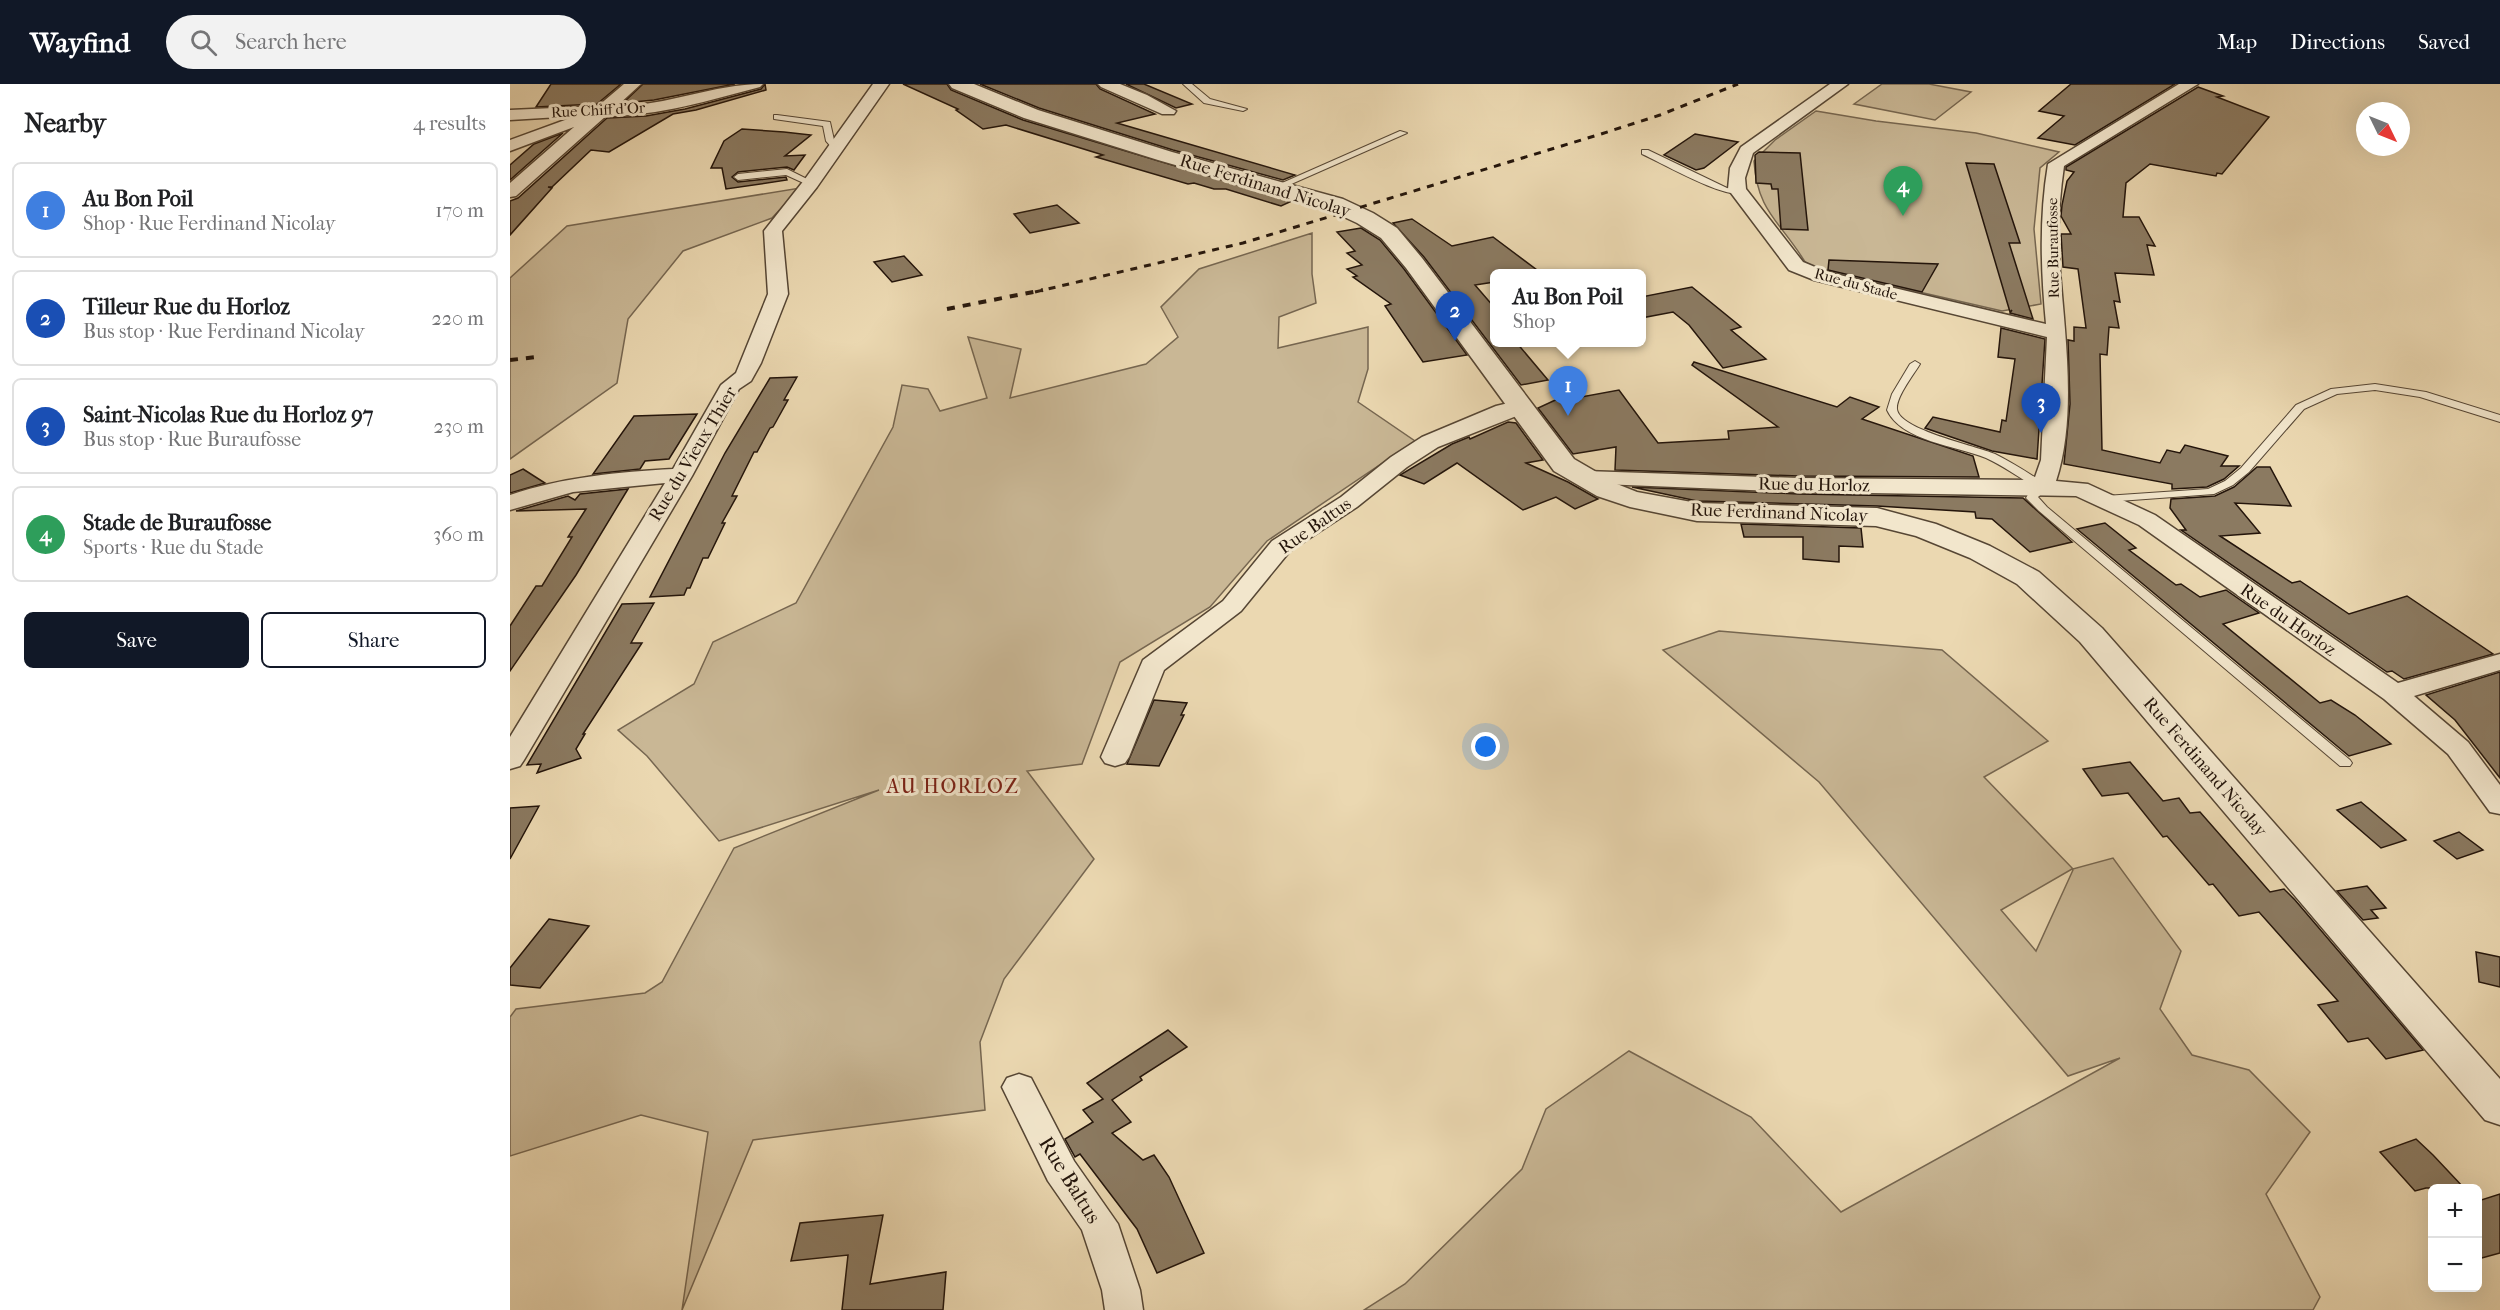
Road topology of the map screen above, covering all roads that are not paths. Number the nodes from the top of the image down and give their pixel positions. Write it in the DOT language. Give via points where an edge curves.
graph roads {
  1 [pos="633,84"];
  2 [pos="755,84"];
  3 [pos="881,84"];
  4 [pos="958,84"];
  5 [pos="1106,84"];
  6 [pos="1187,84"];
  7 [pos="1840,84"];
  8 [pos="2190,84"];
  9 [pos="1243,109"];
  10 [pos="1168,111"];
  11 [pos="603,112"];
  12 [pos="510,115"];
  13 [pos="777,117"];
  14 [pos="1403,133"];
  15 [pos="510,146"];
  16 [pos="836,147"];
  17 [pos="1645,152"];
  18 [pos="738,177"];
  19 [pos="811,183"];
  20 [pos="1277,187"];
  21 [pos="510,192"];
  22 [pos="1740,192"];
  23 [pos="2057,333"];
  24 [pos="1915,364"];
  25 [pos="1521,406"];
  26 [pos="2500,419"];
  27 [pos="681,476"];
  28 [pos="1585,478"];
  29 [pos="2043,487"];
  30 [pos="2105,499"];
  31 [pos="510,503"];
  32 [pos="2500,662"];
  33 [pos="2394,693"];
  34 [pos="1115,757"];
  35 [pos="510,760"];
  36 [pos="2344,763"];
  37 [pos="2500,805"];
  38 [pos="1019,1087"];
  39 [pos="2500,1108"];
  40 [pos="1124,1310"];
  1 -- 11 [label="street"];
  2 -- 11 [label="street, Rue Chiff d'Or" via="679,103"];
  3 -- 16 [label="street, Rue du Vieux Thier"];
  4 -- 20 [label="street, Rue Ferdinand Nicolay" via="1031,114"];
  5 -- 10 [label="street"];
  6 -- 9 [label="lane" via="1207,101"];
  7 -- 22 [label="street" via="1747,150 1736,177"];
  8 -- 23 [label="street, Rue Buraufosse" via="2056,164 2050,195 2050,269"];
  11 -- 12 [label="street, Rue Chiff d'Or"];
  11 -- 15 [label="street"];
  11 -- 21 [label="street"];
  13 -- 16 [label="lane" via="828,124 830,141"];
  14 -- 20 [label="lane"];
  16 -- 19 [label="street, Rue du Vieux Thier"];
  17 -- 22 [label="lane" via="1725,190"];
  18 -- 19 [label="lane" via="787,172"];
  19 -- 27 [label="street, Rue du Vieux Thier" via="773,231 778,294 751,363 744,377 730,385"];
  20 -- 25 [label="street, Rue Ferdinand Nicolay" via="1335,204 1389,233"];
  22 -- 23 [label="street, Rue du Stade" via="1796,266 1861,286"];
  23 -- 29 [label="street, Rue Buraufosse" via="2052,460"];
  24 -- 29 [label="lane" via="1892,406 1893,415 1909,428 1989,456"];
  25 -- 28 [label="street, Rue Ferdinand Nicolay" via="1564,465"];
  25 -- 34 [label="street, Rue Baltus" via="1430,442 1281,546 1232,606 1152,666"];
  26 -- 30 [label="lane" via="2422,394 2376,387 2335,391 2300,407 2245,470 2210,492"];
  27 -- 31 [label="street" via="574,484"];
  27 -- 35 [label="street, Rue du Vieux Thier"];
  28 -- 29 [label="street, Rue du Horloz"];
  28 -- 39 [label="street, Rue Ferdinand Nicolay" via="1630,500 1697,512 1877,517 1926,530 1980,552 2028,578 2091,635"];
  29 -- 30 [label="street, Rue du Horloz" via="2080,489"];
  29 -- 36 [label="lane" via="2032,498 2043,509"];
  30 -- 33 [label="street, Rue du Horloz" via="2146,520"];
  32 -- 33 [label="street"];
  33 -- 37 [label="street, Rue du Horloz" via="2458,748"];
  38 -- 40 [label="street, Rue Baltus" via="1061,1171 1099,1224"];
}
